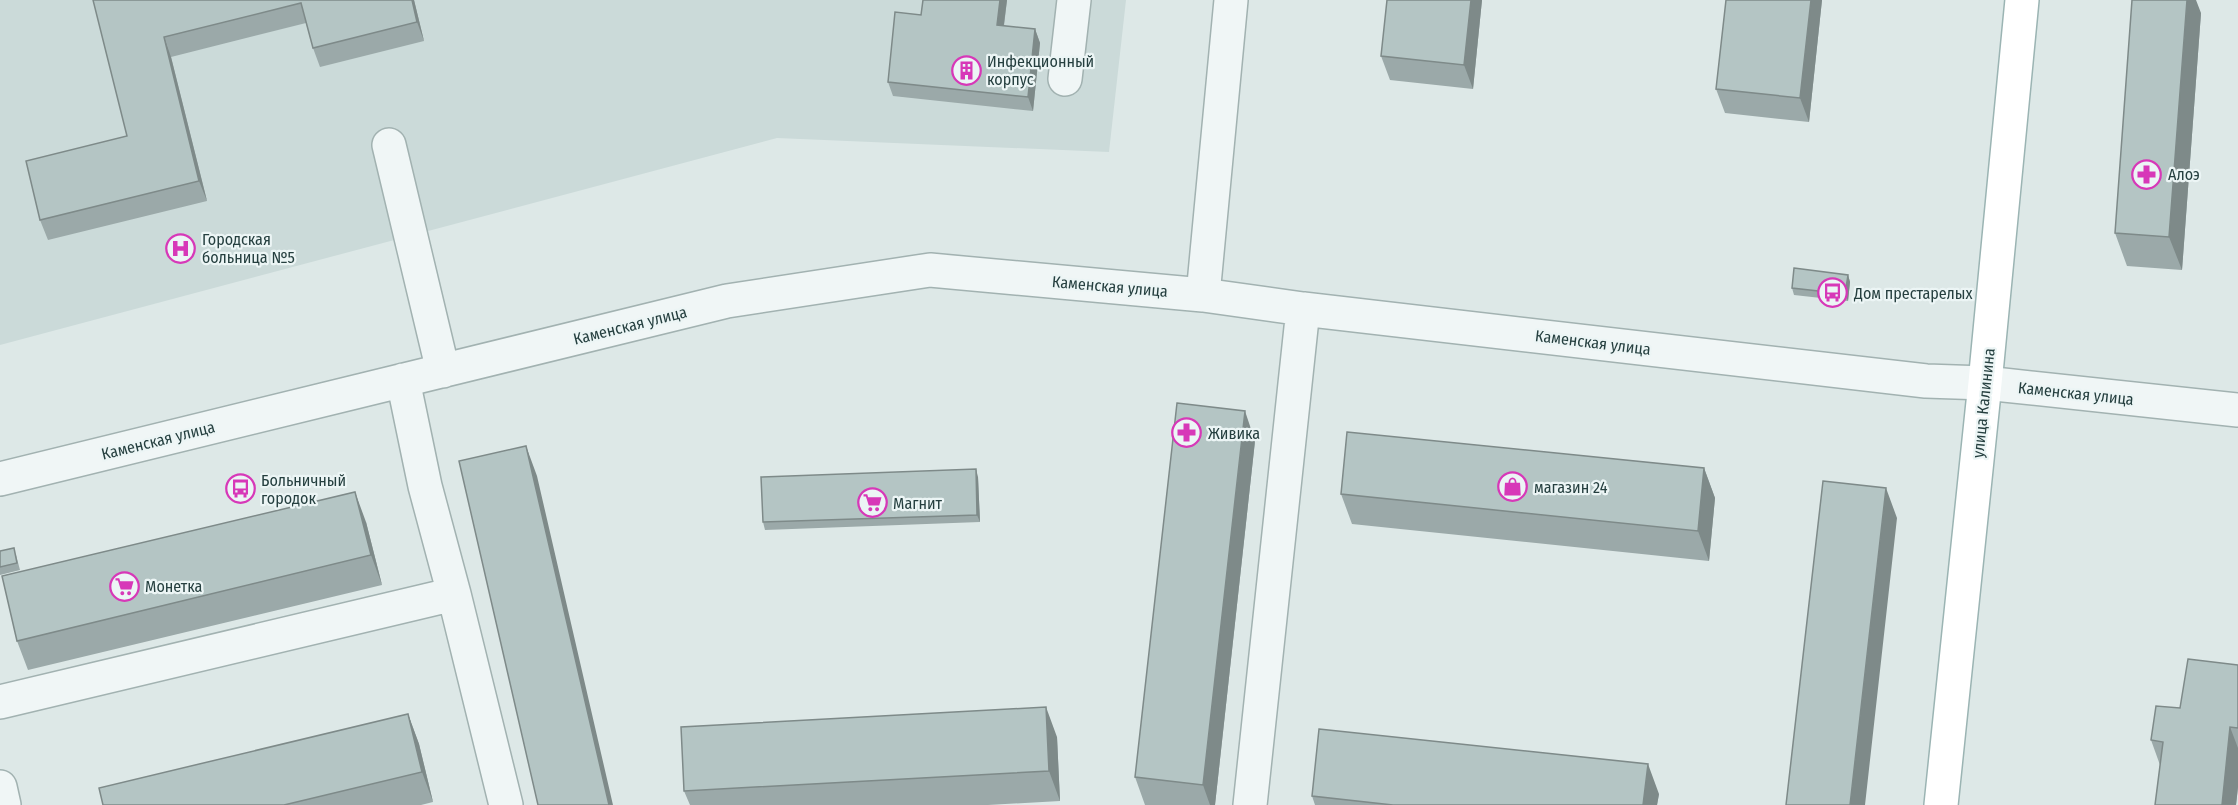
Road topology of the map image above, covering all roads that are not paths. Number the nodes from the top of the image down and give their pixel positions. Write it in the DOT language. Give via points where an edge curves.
graph roads {
  1 [pos="1074,0"];
  2 [pos="1231,0"];
  3 [pos="2022,0"];
  4 [pos="1065,79"];
  5 [pos="389,145"];
  6 [pos="1203,295"];
  7 [pos="1303,309"];
  8 [pos="443,370"];
  9 [pos="403,380"];
  10 [pos="1985,383"];
  11 [pos="2238,410"];
  12 [pos="0,479"];
  13 [pos="454,594"];
  14 [pos="0,702"];
  15 [pos="0,787"];
  16 [pos="4,805"];
  17 [pos="506,805"];
  18 [pos="1250,805"];
  19 [pos="1941,805"];
  1 -- 4 [label="street"];
  2 -- 6 [label="street"];
  3 -- 10 [label="main road, улица Калинина"];
  5 -- 8 [label="street"];
  6 -- 7 [label="street, Каменская улица"];
  6 -- 8 [label="street, Каменская улица" via="930,270 728,301"];
  7 -- 10 [label="street, Каменская улица" via="1926,381"];
  7 -- 18 [label="street"];
  8 -- 9 [label="street, Каменская улица"];
  9 -- 12 [label="street, Каменская улица"];
  9 -- 13 [label="street" via="425,486"];
  10 -- 11 [label="street, Каменская улица"];
  10 -- 19 [label="main road, улица Калинина"];
  13 -- 14 [label="street"];
  13 -- 17 [label="street"];
  15 -- 16 [label="street"];
}
